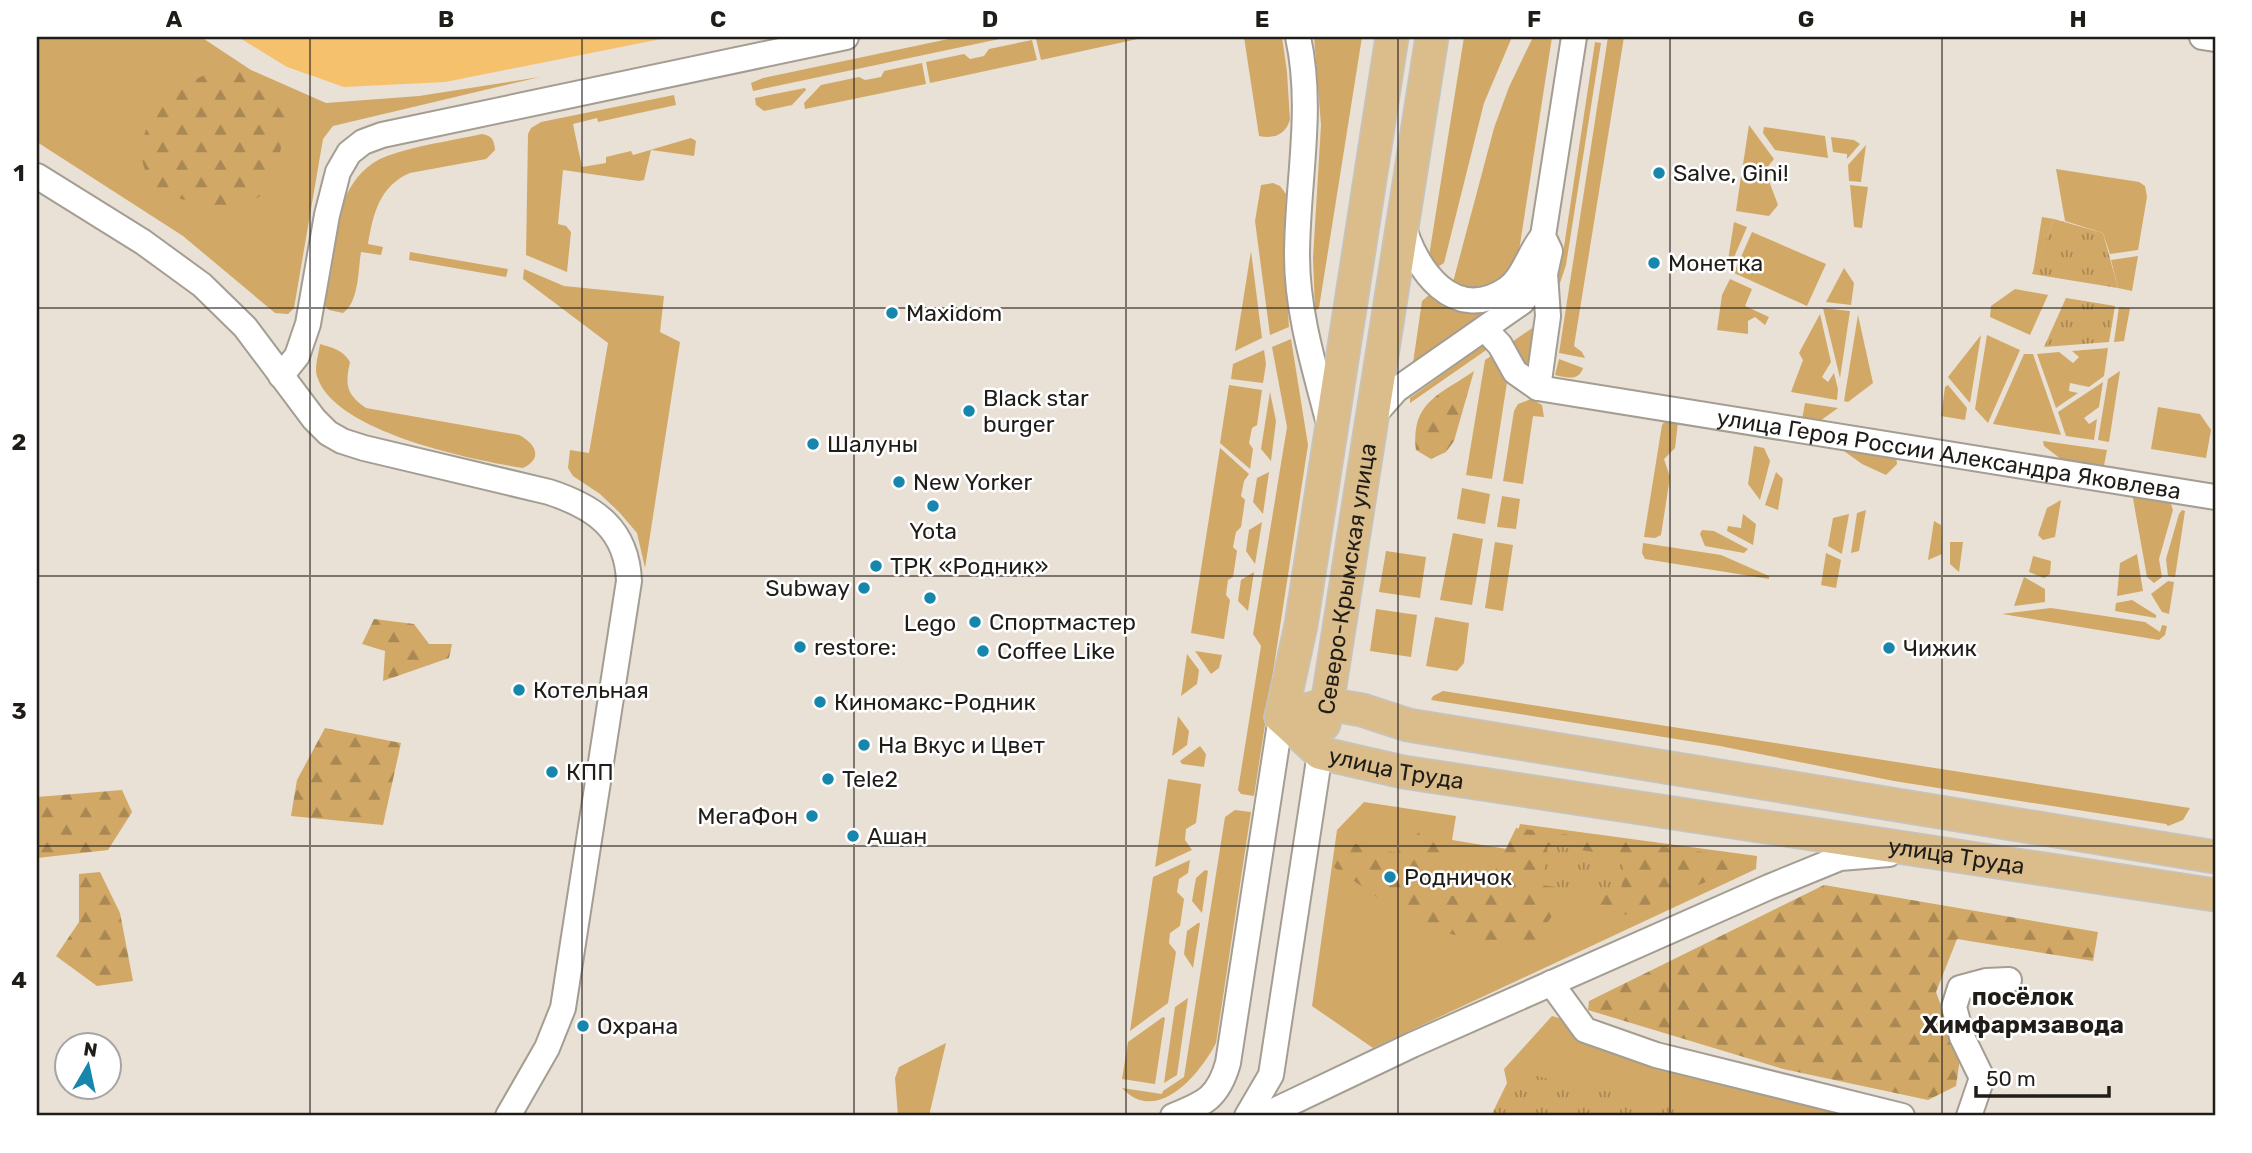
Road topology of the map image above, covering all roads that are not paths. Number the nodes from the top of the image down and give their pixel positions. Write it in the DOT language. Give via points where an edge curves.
graph roads {
  1 [pos="846,37"];
  2 [pos="1298,37"];
  3 [pos="1392,37"];
  4 [pos="1432,37"];
  5 [pos="1574,37"];
  6 [pos="2202,37"];
  7 [pos="2215,39"];
  8 [pos="37,176"];
  9 [pos="1403,222"];
  10 [pos="1543,236"];
  11 [pos="1545,274"];
  12 [pos="1485,329"];
  13 [pos="281,376"];
  14 [pos="1538,388"];
  15 [pos="1374,415"];
  16 [pos="1330,431"];
  17 [pos="2204,495"];
  18 [pos="1327,704"];
  19 [pos="1281,717"];
  20 [pos="1320,753"];
  21 [pos="1927,851"];
  22 [pos="2215,857"];
  23 [pos="2215,895"];
  24 [pos="2009,979"];
  25 [pos="1551,983"];
  26 [pos="508,1116"];
  27 [pos="1172,1116"];
  28 [pos="1247,1116"];
  29 [pos="1263,1116"];
  30 [pos="1902,1116"];
  31 [pos="1969,1116"];
  1 -- 13 [label="street" via="363,142 349,153 338,172 308,324 296,356"];
  2 -- 16 [label="street" via="1305,108 1297,257 1304,326"];
  3 -- 16 [label="main road, Северо-Крымская улица"];
  4 -- 9 [label="main road, Северо-Крымская улица"];
  5 -- 10 [label="street"];
  6 -- 7 [label="street"];
  8 -- 13 [label="street" via="202,285 245,327"];
  9 -- 10 [label="street" via="1409,247 1435,285 1477,300 1508,288 1522,274"];
  9 -- 15 [label="main road, Северо-Крымская улица"];
  10 -- 11 [label="street" via="1549,251"];
  11 -- 12 [label="street" via="1522,302"];
  11 -- 14 [label="street" via="1548,316"];
  12 -- 14 [label="street" via="1515,372"];
  12 -- 15 [label="street" via="1396,390"];
  13 -- 26 [label="street" via="314,419 342,441 572,499 607,524 628,561 629,580 563,1009 547,1048"];
  14 -- 17 [label="street, улица Героя России Александра Яковлева"];
  15 -- 18 [label="main road, Северо-Крымская улица"];
  16 -- 19 [label="main road, Северо-Крымская улица" via="1301,625"];
  18 -- 19 [label="main road, улица Труда"];
  18 -- 20 [label="main road, Северо-Крымская улица"];
  18 -- 22 [label="main road, улица Труда" via="1362,709 1408,724"];
  19 -- 20 [label="main road, улица Труда"];
  19 -- 27 [label="street, Северо-Крымская улица" via="1228,1063 1218,1091 1198,1106"];
  20 -- 21 [label="main road, улица Труда" via="1403,772"];
  20 -- 28 [label="street, Северо-Крымская улица" via="1271,1075"];
  21 -- 23 [label="main road, улица Труда"];
  21 -- 25 [label="street" via="1840,858"];
  24 -- 31 [label="street" via="1960,988 1954,1007 1962,1037 1982,1078"];
  25 -- 29 [label="street"];
  25 -- 30 [label="street" via="1585,1030 1656,1055"];
}
